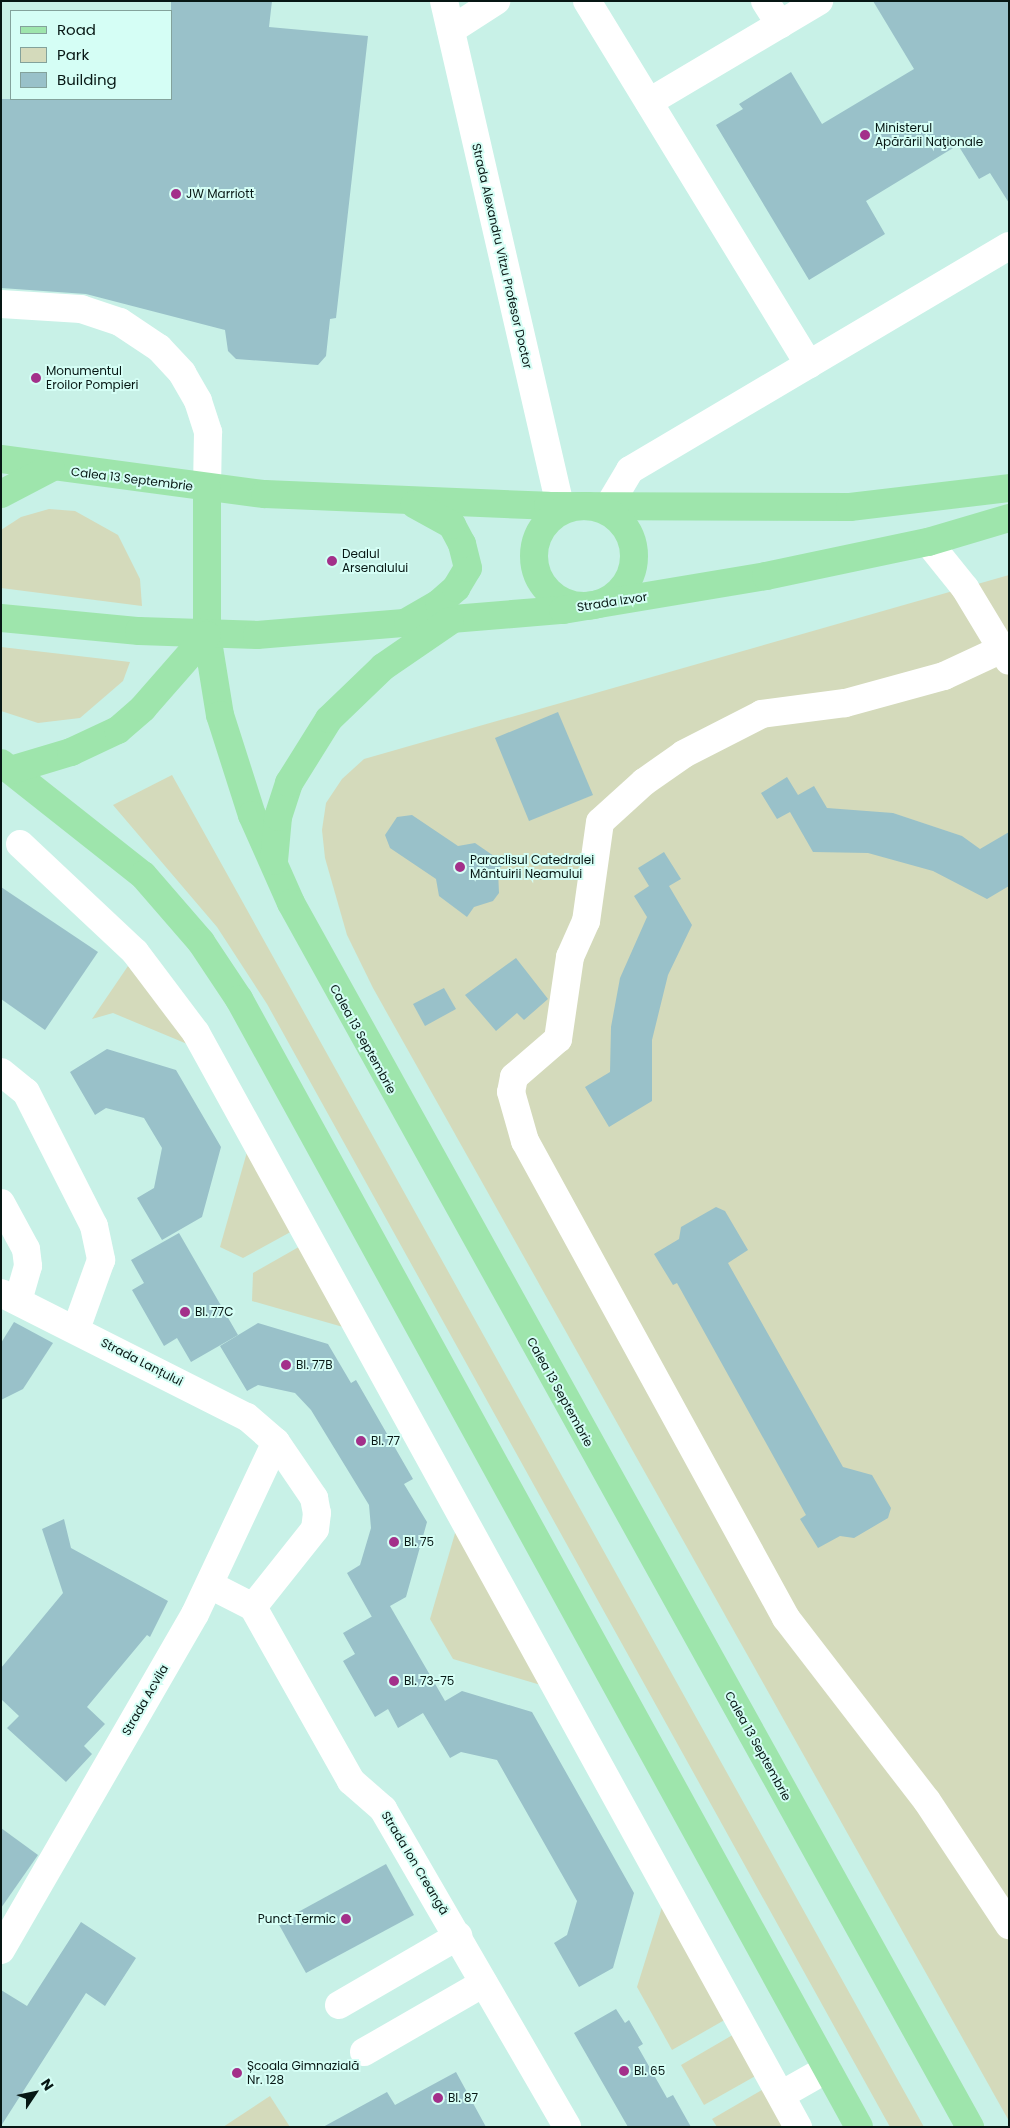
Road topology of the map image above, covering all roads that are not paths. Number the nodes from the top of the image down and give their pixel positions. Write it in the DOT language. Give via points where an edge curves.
graph roads {
  1 [pos="444,1"];
  2 [pos="496,1"];
  3 [pos="587,1"];
  4 [pos="765,1"];
  5 [pos="819,1"];
  6 [pos="780,25"];
  7 [pos="451,30"];
  8 [pos="649,102"];
  9 [pos="1009,246"];
  10 [pos="1,304"];
  11 [pos="809,364"];
  12 [pos="1,459"];
  13 [pos="51,468"];
  14 [pos="207,488"];
  15 [pos="1009,488"];
  16 [pos="1,494"];
  17 [pos="406,500"];
  18 [pos="580,507"];
  19 [pos="1009,518"];
  20 [pos="928,542"];
  21 [pos="587,606"];
  22 [pos="1,618"];
  23 [pos="450,621"];
  24 [pos="402,624"];
  25 [pos="207,635"];
  26 [pos="1005,655"];
  27 [pos="6,766"];
  28 [pos="20,844"];
  29 [pos="274,865"];
  30 [pos="1,1072"];
  31 [pos="1,1203"];
  32 [pos="10,1296"];
  33 [pos="76,1329"];
  34 [pos="276,1442"];
  35 [pos="210,1586"];
  36 [pos="253,1607"];
  37 [pos="1009,1925"];
  38 [pos="458,1936"];
  39 [pos="1,1950"];
  40 [pos="484,1984"];
  41 [pos="339,2005"];
  42 [pos="364,2052"];
  43 [pos="827,2069"];
  44 [pos="782,2095"];
  45 [pos="566,2127"];
  46 [pos="798,2127"];
  47 [pos="860,2127"];
  48 [pos="970,2127"];
  1 -- 7 [label="street, Strada Alexandru Vitzu Profesor Doctor"];
  2 -- 7 [label="street"];
  3 -- 8 [label="street"];
  4 -- 6 [label="street"];
  5 -- 6 [label="street"];
  6 -- 8 [label="street"];
  7 -- 18 [label="street, Strada Alexandru Vitzu Profesor Doctor"];
  8 -- 11 [label="street"];
  9 -- 11 [label="street"];
  10 -- 14 [label="street" via="81,310 120,322 159,348 182,373 198,401 208,432"];
  11 -- 18 [label="street" via="630,470"];
  12 -- 13 [label="main road, Calea 13 Septembrie"];
  13 -- 14 [label="main road, Calea 13 Septembrie"];
  13 -- 16 [label="main road"];
  14 -- 17 [label="main road"];
  14 -- 25 [label="main road, Calea 13 Septembrie"];
  15 -- 18 [label="main road" via="850,506"];
  17 -- 18 [label="main road"];
  17 -- 24 [label="main road" via="452,526 462,544 468,568 456,588 439,603"];
  18 -- 21 [label="main road" via="538,536 536,569 555,597"];
  18 -- 21 [label="main road" via="620,521 630,534 633,566 617,594"];
  19 -- 20 [label="main road, Strada Izvor"];
  20 -- 21 [label="main road, Strada Izvor" via="766,576"];
  20 -- 26 [label="street" via="965,588"];
  21 -- 23 [label="main road, Strada Izvor"];
  22 -- 25 [label="main road"];
  23 -- 24 [label="main road, Strada Izvor"];
  23 -- 29 [label="main road" via="382,667 329,719 289,783 278,816"];
  24 -- 25 [label="main road, Strada Izvor"];
  25 -- 27 [label="main road" via="143,708 118,730 71,752"];
  25 -- 29 [label="main road, Calea 13 Septembrie" via="220,715 235,768"];
  26 -- 37 [label="street" via="854,701 762,714 684,754 644,782 600,822 586,921 570,957 558,1039 514,1076 511,1092 525,1140 786,1618 928,1801"];
  27 -- 43 [label="main road" via="143,875 201,942 239,999"];
  28 -- 44 [label="street" via="136,952 196,1033"];
  29 -- 48 [label="main road, Calea 13 Septembrie" via="352,1018"];
  30 -- 33 [label="street" via="26,1092 96,1234 101,1260"];
  31 -- 32 [label="street" via="26,1249 28,1266"];
  32 -- 33 [label="street, Strada Lanțului"];
  33 -- 34 [label="street, Strada Lanțului" via="247,1417"];
  34 -- 35 [label="street, Strada Acvila"];
  34 -- 36 [label="street" via="314,1498 318,1513 315,1529"];
  35 -- 36 [label="street"];
  35 -- 39 [label="street, Strada Acvila"];
  36 -- 38 [label="street, Strada Ion Creangă" via="351,1780 383,1809"];
  38 -- 40 [label="street, Strada Ion Creangă"];
  38 -- 41 [label="street"];
  40 -- 42 [label="street"];
  40 -- 45 [label="street, Strada Ion Creangă"];
  43 -- 44 [label="street"];
  43 -- 47 [label="main road"];
  44 -- 46 [label="street"];
}
